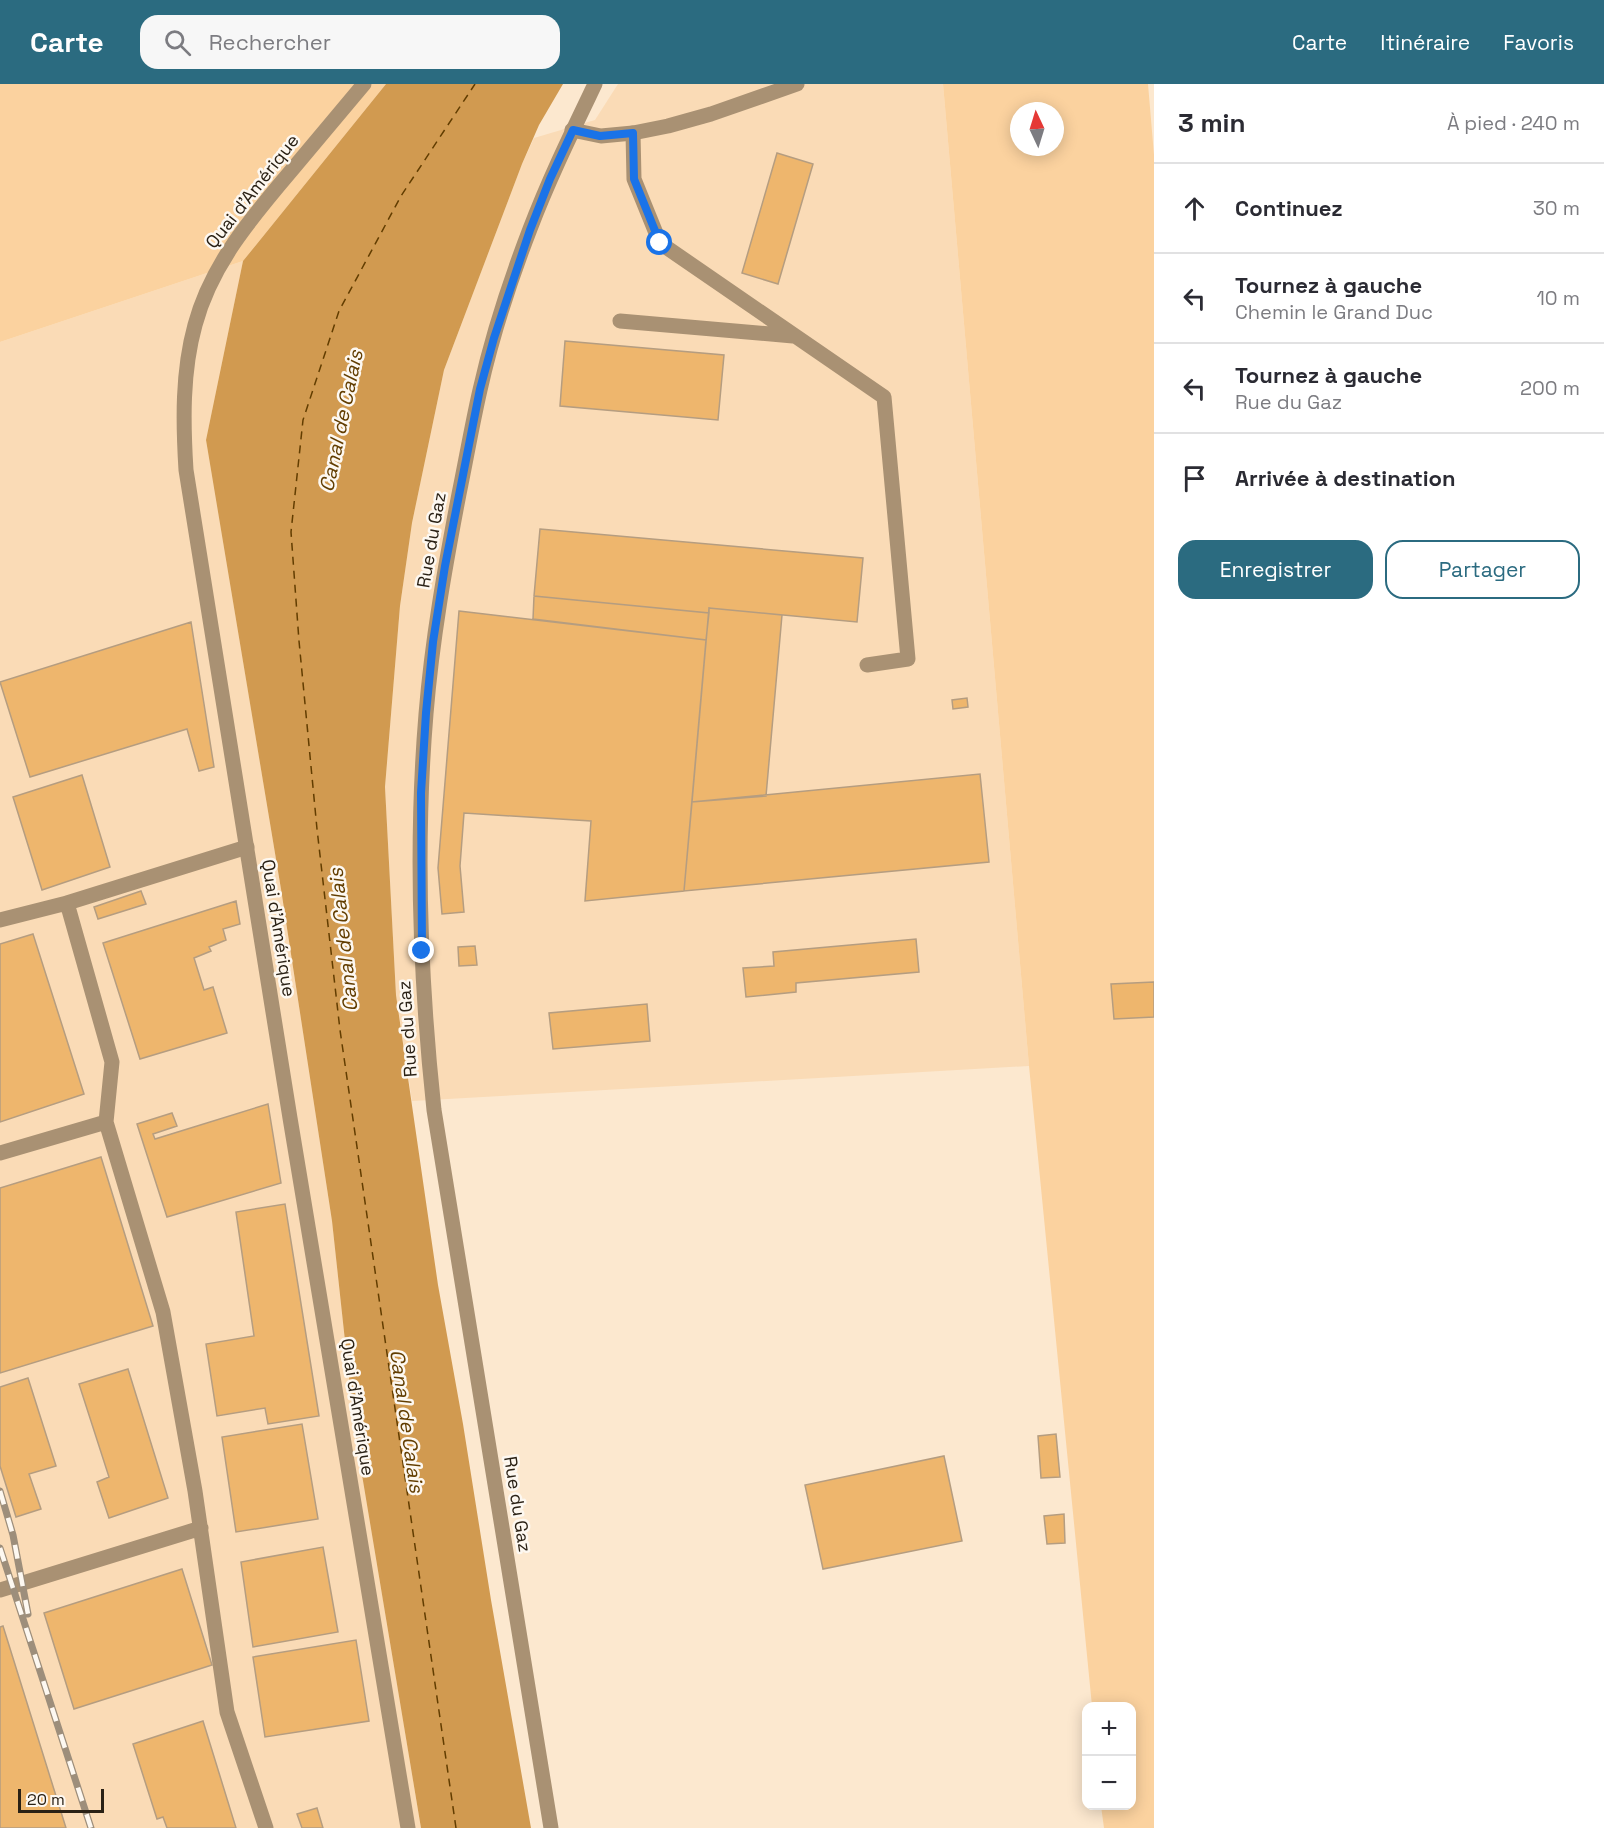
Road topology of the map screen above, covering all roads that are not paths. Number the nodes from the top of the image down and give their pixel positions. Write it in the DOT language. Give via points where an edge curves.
graph roads {
  1 [pos="364,84"];
  2 [pos="595,84"];
  3 [pos="797,84"];
  4 [pos="573,130"];
  5 [pos="633,133"];
  6 [pos="621,321"];
  7 [pos="796,337"];
  8 [pos="867,665"];
  9 [pos="247,847"];
  10 [pos="68,903"];
  11 [pos="0,920"];
  12 [pos="106,1122"];
  13 [pos="0,1153"];
  14 [pos="201,1528"];
  15 [pos="0,1590"];
  16 [pos="266,1828"];
  17 [pos="408,1828"];
  18 [pos="551,1828"];
  1 -- 9 [label="street, Quai d'Amérique" via="233,244 206,294 191,341 184,405 186,470"];
  2 -- 4 [label="street, Rue du Gaz"];
  3 -- 5 [label="street" via="711,114"];
  4 -- 5 [label="street" via="600,136"];
  4 -- 18 [label="street, Rue du Gaz" via="530,230 480,389 433,642 421,815 422,951 434,1110"];
  5 -- 7 [label="street" via="634,179 660,243"];
  6 -- 7 [label="street"];
  7 -- 8 [label="street" via="884,397 908,659"];
  9 -- 10 [label="street"];
  9 -- 17 [label="street, Quai d'Amérique"];
  10 -- 11 [label="street"];
  10 -- 12 [label="street" via="112,1062"];
  12 -- 13 [label="street"];
  12 -- 14 [label="street" via="163,1312"];
  14 -- 15 [label="street"];
  14 -- 16 [label="street" via="227,1712"];
}
